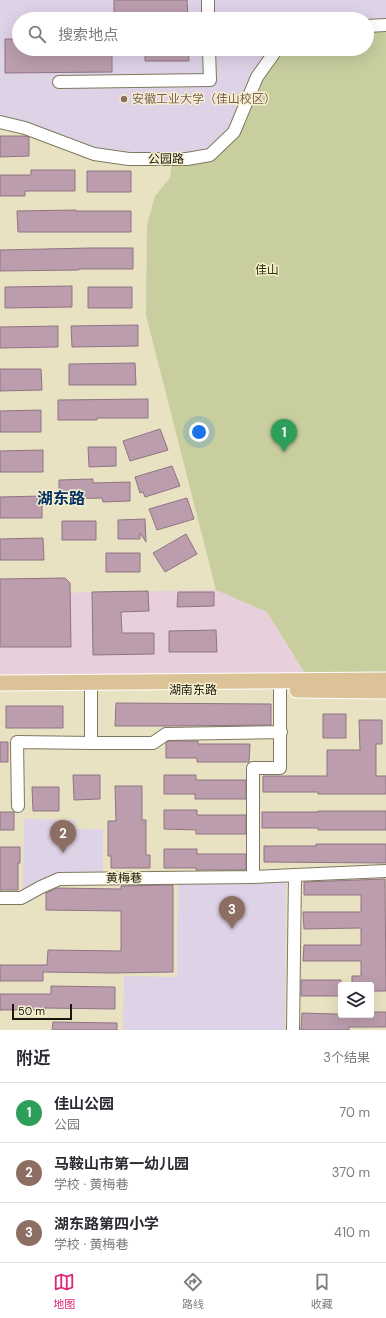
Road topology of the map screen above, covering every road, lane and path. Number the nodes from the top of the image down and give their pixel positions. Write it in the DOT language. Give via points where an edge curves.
graph roads {
  1 [pos="208,0"];
  2 [pos="208,12"];
  3 [pos="386,25"];
  4 [pos="374,26"];
  5 [pos="209,56"];
  6 [pos="272,56"];
  7 [pos="59,82"];
  8 [pos="0,122"];
  9 [pos="386,680"];
  10 [pos="0,682"];
  11 [pos="91,690"];
  12 [pos="280,690"];
  13 [pos="386,691"];
  14 [pos="0,692"];
  15 [pos="281,732"];
  16 [pos="91,743"];
  17 [pos="18,806"];
  18 [pos="386,871"];
  19 [pos="295,875"];
  20 [pos="253,877"];
  21 [pos="0,898"];
  22 [pos="293,1030"];
  1 -- 2 [label="street"];
  3 -- 4 [label="street"];
  5 -- 7 [label="street" via="210,80"];
  6 -- 8 [label="street, 公园路" via="257,77 234,132 210,155 187,159 128,159 94,154 25,128"];
  9 -- 10 [label="main road"];
  11 -- 12 [label="main road, 湖南东路"];
  11 -- 14 [label="main road, 湖南东路"];
  11 -- 16 [label="street"];
  12 -- 13 [label="main road, 湖南东路"];
  12 -- 15 [label="street"];
  15 -- 16 [label="street" via="166,734 153,744"];
  15 -- 20 [label="street" via="280,768 253,768"];
  16 -- 17 [label="street" via="17,742"];
  18 -- 19 [label="street"];
  19 -- 20 [label="street, 黄梅巷"];
  19 -- 22 [label="street"];
  20 -- 21 [label="street, 黄梅巷" via="59,879 21,898"];
}
